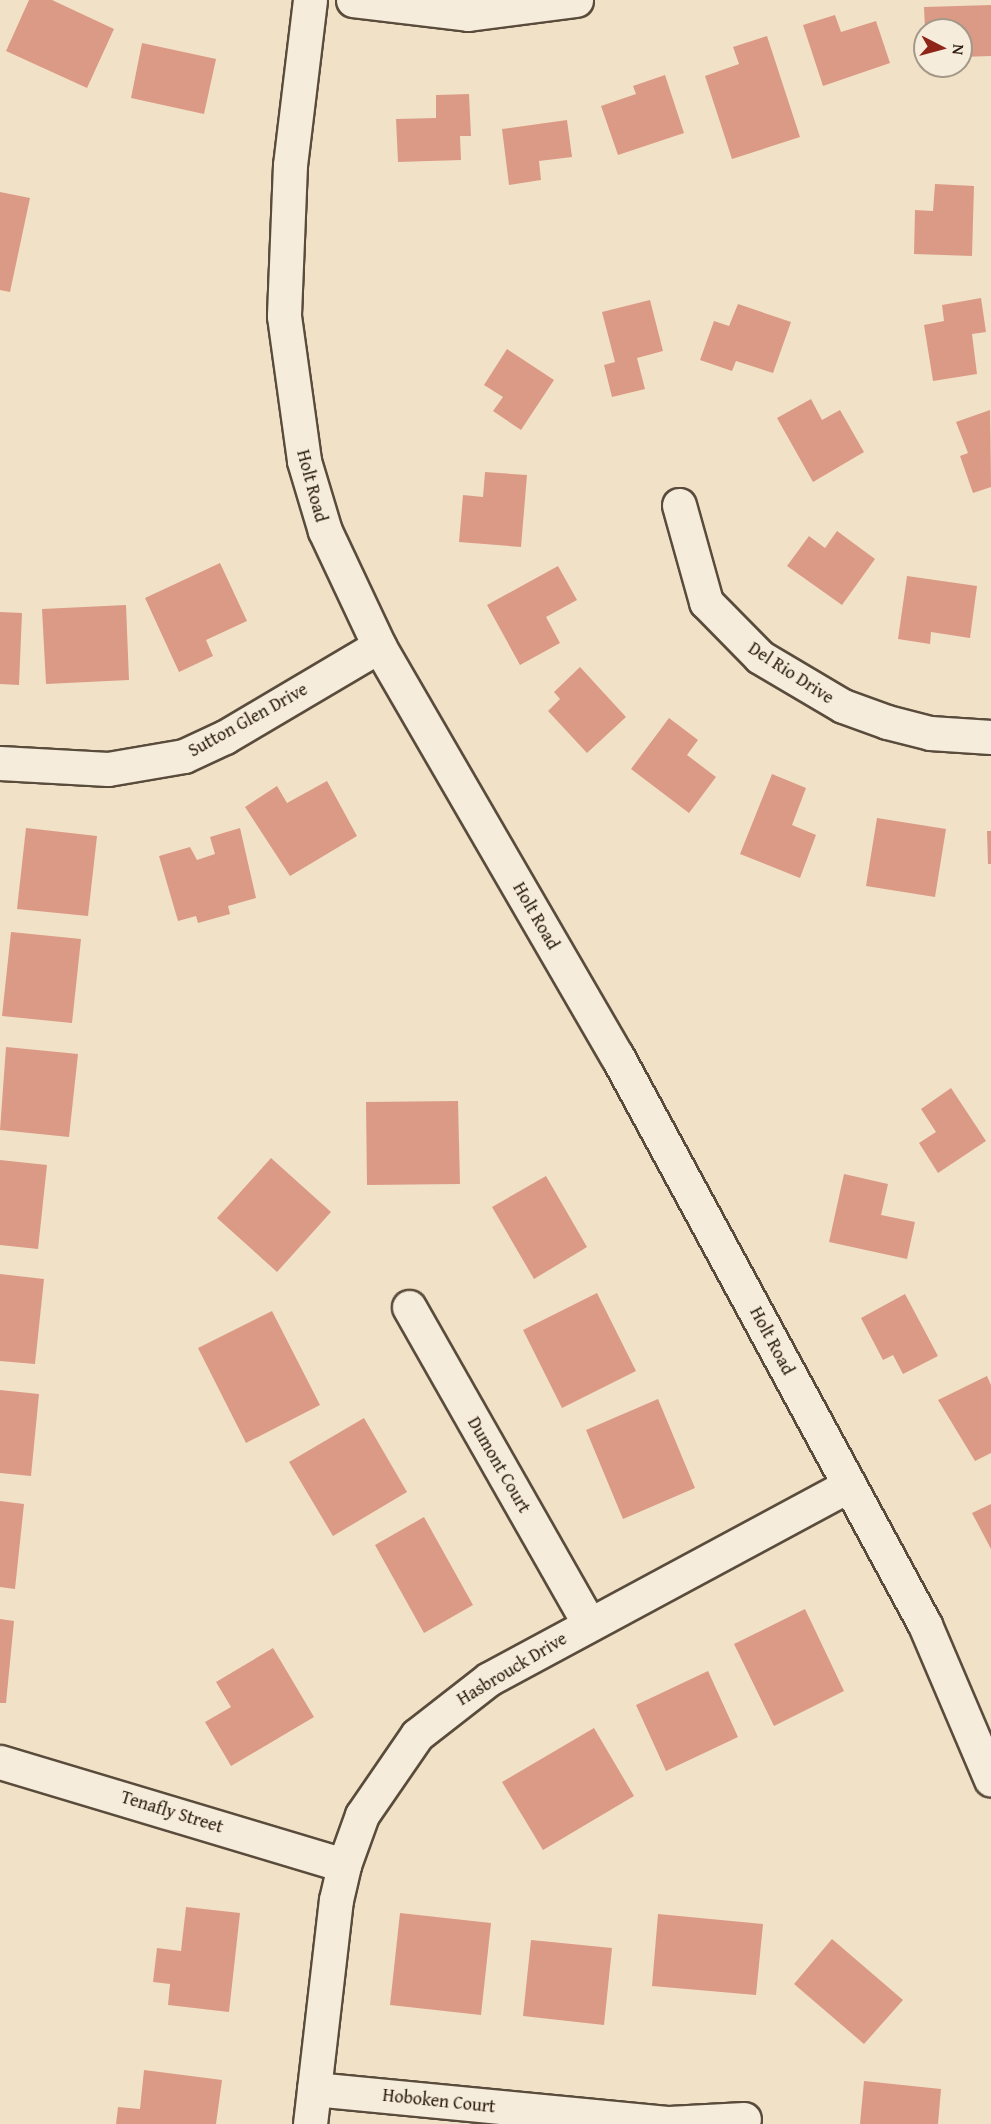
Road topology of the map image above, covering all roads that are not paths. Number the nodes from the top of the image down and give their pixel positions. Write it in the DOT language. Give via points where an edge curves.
graph roads {
  1 [pos="310,0"];
  2 [pos="353,0"];
  3 [pos="576,0"];
  4 [pos="679,505"];
  5 [pos="379,646"];
  6 [pos="991,737"];
  7 [pos="0,763"];
  8 [pos="409,1307"];
  9 [pos="849,1485"];
  10 [pos="589,1624"];
  11 [pos="0,1762"];
  12 [pos="991,1780"];
  13 [pos="344,1865"];
  14 [pos="314,2089"];
  15 [pos="744,2119"];
  16 [pos="310,2124"];
  1 -- 5 [label="street, Holt Road" via="290,165 284,257 286,356 304,461 325,531"];
  2 -- 3 [label="street" via="468,14"];
  4 -- 6 [label="street, Del Rio Drive" via="706,602 760,657 843,706 887,722 930,733"];
  5 -- 7 [label="street, Sutton Glen Drive" via="225,737 184,756 108,769"];
  5 -- 9 [label="street, Holt Road" via="617,1056"];
  8 -- 10 [label="street, Dumont Court"];
  9 -- 10 [label="street, Hasbrouck Drive"];
  9 -- 12 [label="street, Holt Road" via="925,1625"];
  10 -- 13 [label="street, Hasbrouck Drive" via="489,1679 417,1735 362,1815"];
  11 -- 13 [label="street, Tenafly Street"];
  13 -- 14 [label="street, Hasbrouck Drive" via="336,1900"];
  14 -- 15 [label="street, Hoboken Court" via="669,2123"];
  14 -- 16 [label="street, Hasbrouck Drive"];
}
